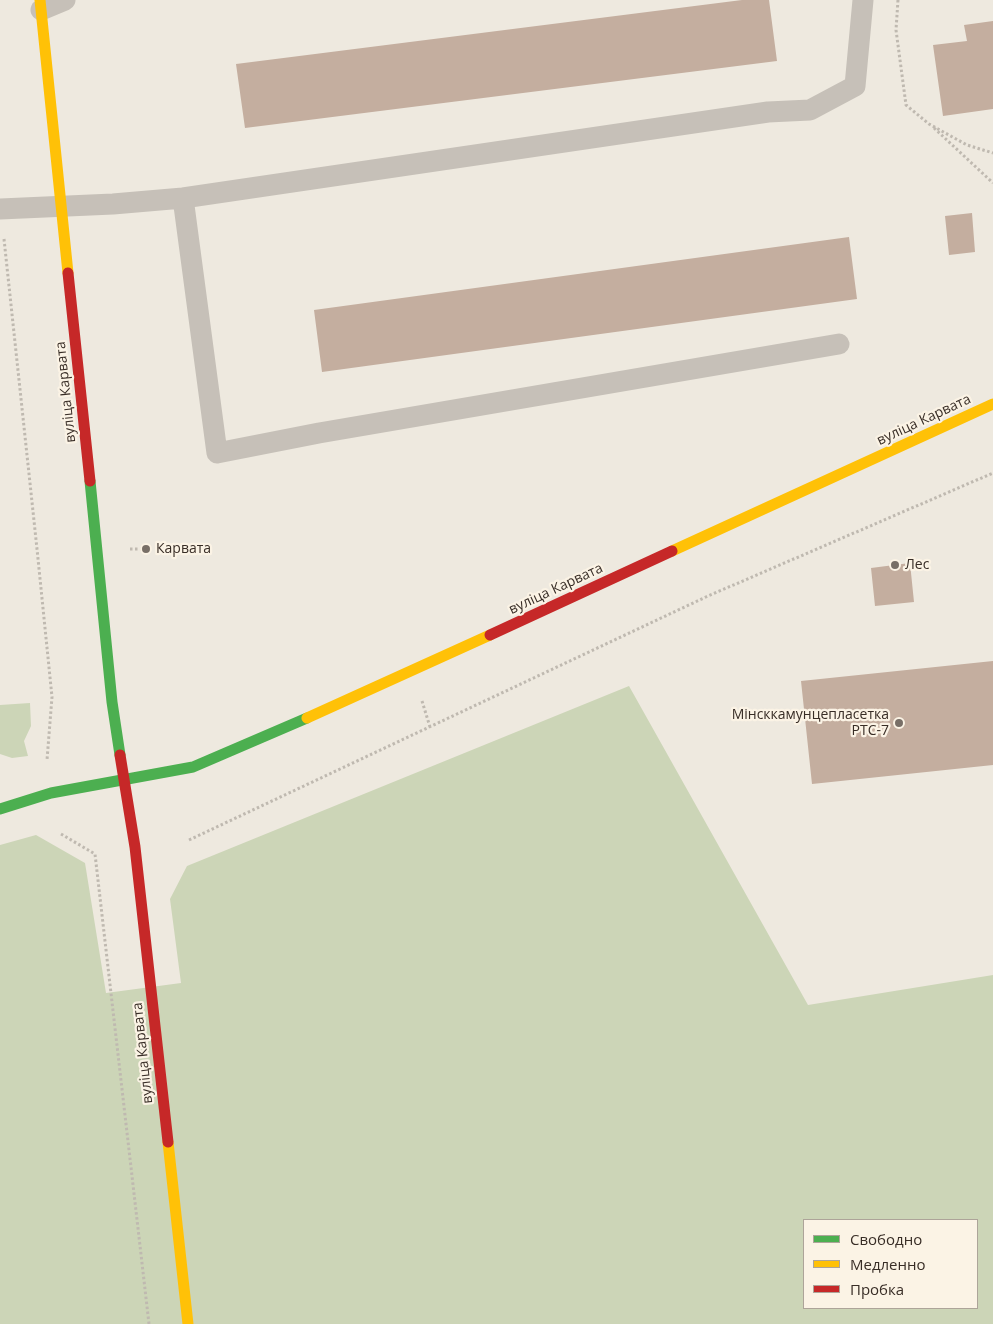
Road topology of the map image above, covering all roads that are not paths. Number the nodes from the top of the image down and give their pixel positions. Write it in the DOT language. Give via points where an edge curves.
graph roads {
  1 [pos="65,0"];
  2 [pos="863,0"];
  3 [pos="41,5"];
  4 [pos="183,198"];
  5 [pos="61,207"];
  6 [pos="0,209"];
  7 [pos="839,344"];
  8 [pos="993,404"];
  9 [pos="124,780"];
  10 [pos="0,810"];
  11 [pos="188,1324"];
  1 -- 3 [label="lane"];
  2 -- 4 [label="lane" via="855,86 810,110 768,112"];
  3 -- 5 [label="street, вуліца Карвата"];
  4 -- 5 [label="lane"];
  4 -- 7 [label="lane" via="217,453"];
  5 -- 6 [label="lane"];
  5 -- 9 [label="street, вуліца Карвата" via="112,702"];
  8 -- 9 [label="street, вуліца Карвата" via="284,729 193,767"];
  9 -- 10 [label="street" via="51,793"];
  9 -- 11 [label="street, вуліца Карвата" via="135,847"];
}
